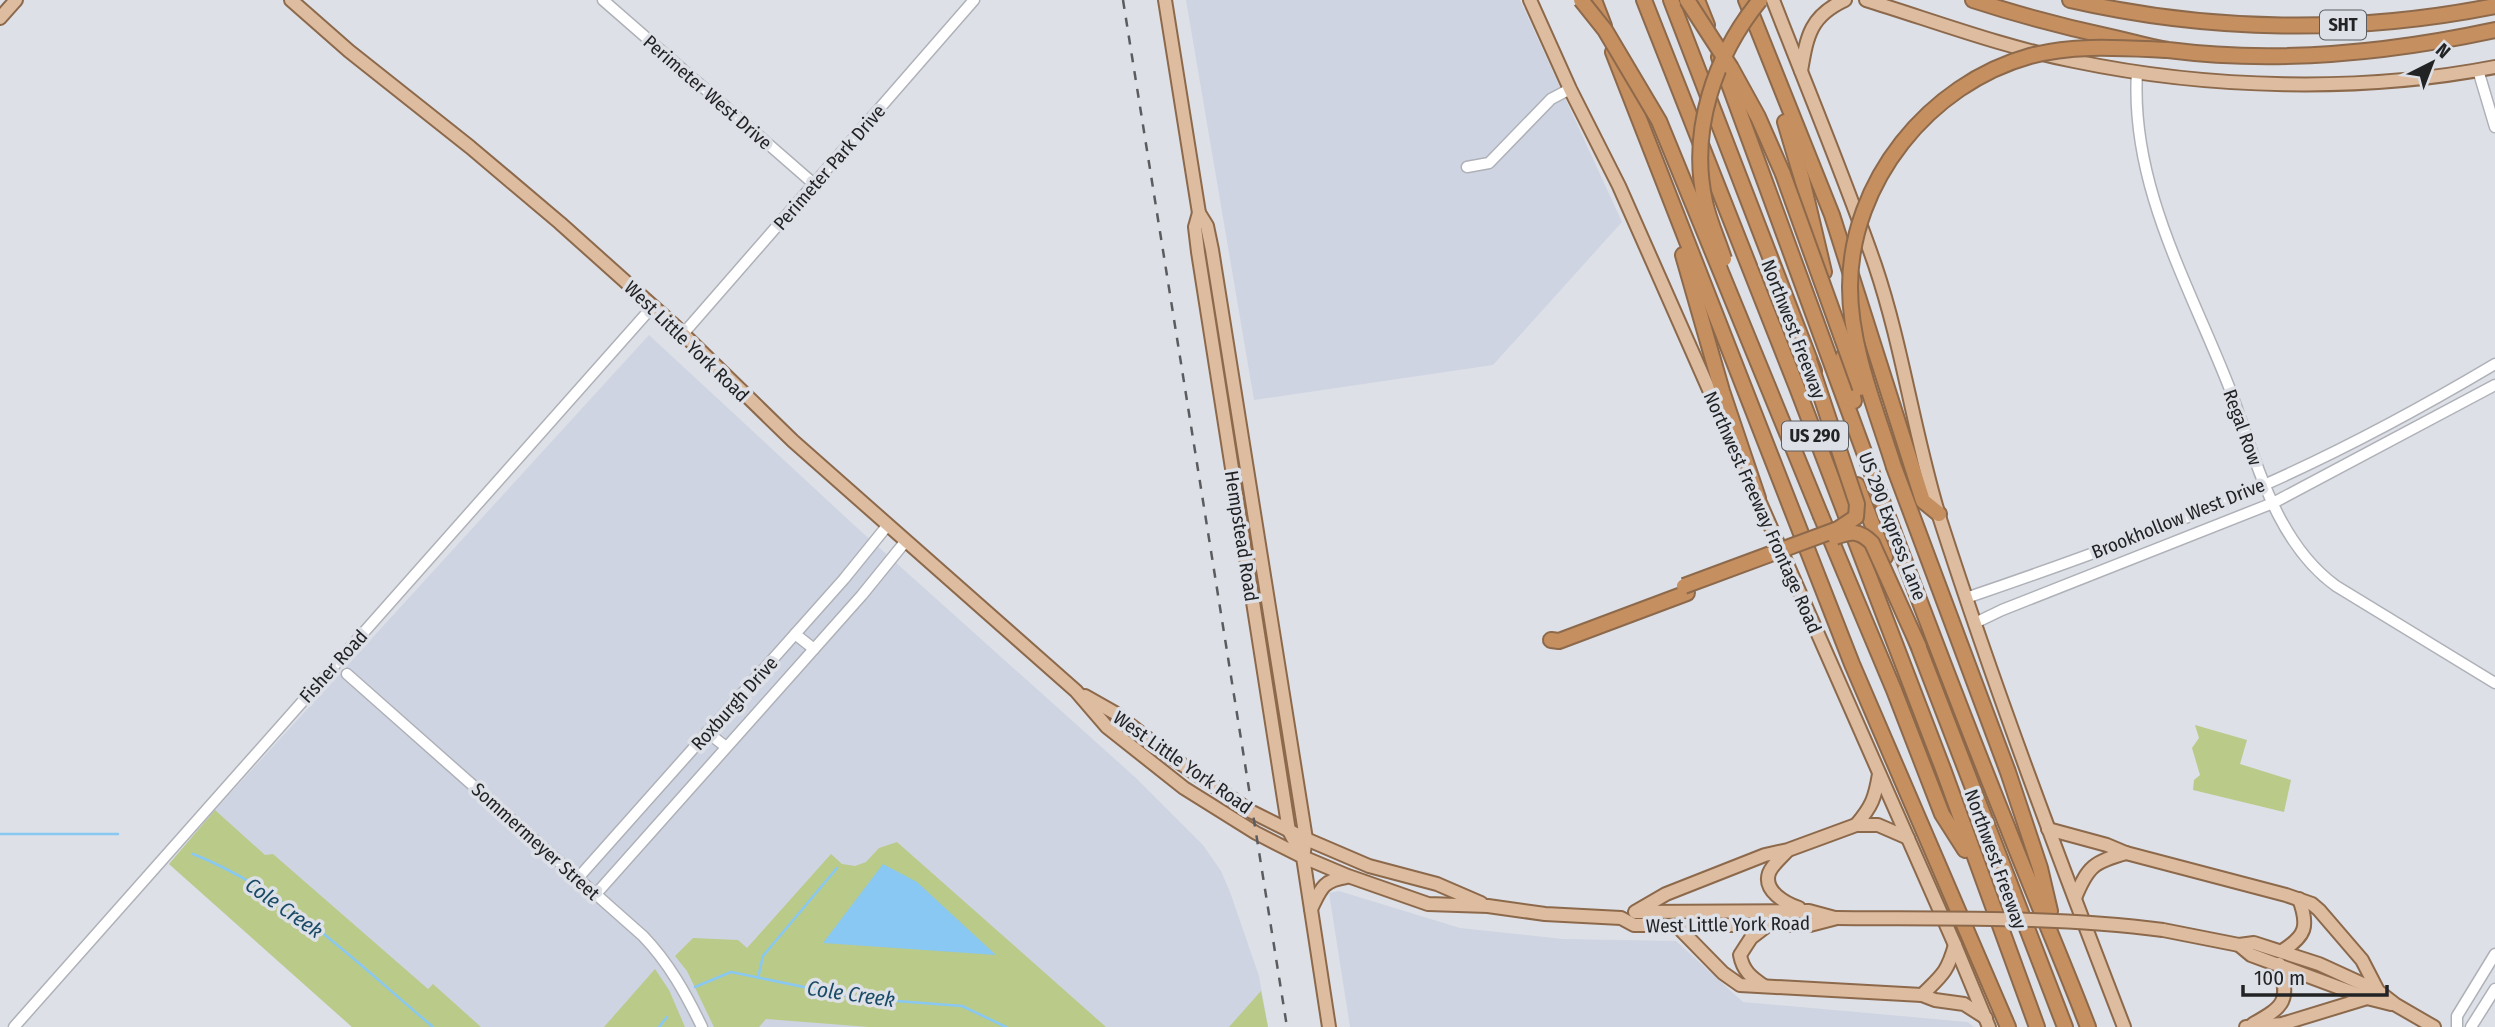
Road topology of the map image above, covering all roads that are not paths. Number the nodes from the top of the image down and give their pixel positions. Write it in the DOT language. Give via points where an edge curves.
graph roads {
  1 [pos="16,0"];
  2 [pos="291,0"];
  3 [pos="603,0"];
  4 [pos="974,0"];
  5 [pos="1165,0"];
  6 [pos="1530,0"];
  7 [pos="1581,0"];
  8 [pos="1594,0"];
  9 [pos="1687,0"];
  10 [pos="1697,0"];
  11 [pos="1744,0"];
  12 [pos="1760,0"];
  13 [pos="1773,0"];
  14 [pos="1845,0"];
  15 [pos="1866,0"];
  16 [pos="1973,0"];
  17 [pos="2070,0"];
  18 [pos="1645,1"];
  19 [pos="1673,5"];
  20 [pos="2495,6"];
  21 [pos="0,18"];
  22 [pos="1781,21"];
  23 [pos="2495,30"];
  24 [pos="2167,50"];
  25 [pos="1764,56"];
  26 [pos="2495,67"];
  27 [pos="2478,70"];
  28 [pos="1801,71"];
  29 [pos="2137,72"];
  30 [pos="1570,89"];
  31 [pos="2495,127"];
  32 [pos="1648,143"];
  33 [pos="1467,167"];
  34 [pos="814,184"];
  35 [pos="1199,213"];
  36 [pos="653,306"];
  37 [pos="1738,318"];
  38 [pos="683,334"];
  39 [pos="1810,360"];
  40 [pos="2495,364"];
  41 [pos="2495,385"];
  42 [pos="2362,436"];
  43 [pos="1863,447"];
  44 [pos="2370,453"];
  45 [pos="1894,467"];
  46 [pos="2264,485"];
  47 [pos="1758,498"];
  48 [pos="2273,503"];
  49 [pos="1939,514"];
  50 [pos="887,526"];
  51 [pos="905,542"];
  52 [pos="1686,589"];
  53 [pos="1966,598"];
  54 [pos="1975,623"];
  55 [pos="795,634"];
  56 [pos="1919,647"];
  57 [pos="814,649"];
  58 [pos="347,674"];
  59 [pos="2495,683"];
  60 [pos="1076,691"];
  61 [pos="708,732"];
  62 [pos="726,747"];
  63 [pos="1879,773"];
  64 [pos="1856,825"];
  65 [pos="2048,829"];
  66 [pos="1289,831"];
  67 [pos="1908,838"];
  68 [pos="1306,839"];
  69 [pos="1788,850"];
  70 [pos="2126,853"];
  71 [pos="1303,858"];
  72 [pos="1979,872"];
  73 [pos="1348,876"];
  74 [pos="578,878"];
  75 [pos="596,894"];
  76 [pos="2075,898"];
  77 [pos="2299,899"];
  78 [pos="1488,906"];
  79 [pos="1311,909"];
  80 [pos="1809,911"];
  81 [pos="1635,912"];
  82 [pos="1621,918"];
  83 [pos="1837,918"];
  84 [pos="1676,925"];
  85 [pos="1768,925"];
  86 [pos="1955,945"];
  87 [pos="2058,947"];
  88 [pos="2495,954"];
  89 [pos="2281,958"];
  90 [pos="1764,986"];
  91 [pos="2495,989"];
  92 [pos="2373,994"];
  93 [pos="1922,995"];
  94 [pos="1988,1023"];
  95 [pos="2125,1024"];
  96 [pos="14,1027"];
  97 [pos="702,1027"];
  98 [pos="1329,1027"];
  99 [pos="2008,1027"];
  100 [pos="2037,1027"];
  101 [pos="2065,1027"];
  102 [pos="2088,1027"];
  103 [pos="2246,1027"];
  104 [pos="2434,1027"];
  105 [pos="2457,1027"];
  106 [pos="2471,1027"];
  1 -- 21 [label="main road"];
  2 -- 36 [label="main road, West Little York Road" via="502,173"];
  3 -- 34 [label="street, Perimeter West Drive"];
  4 -- 34 [label="street, Perimeter Park Drive"];
  5 -- 35 [label="main road, Hempstead Road"];
  6 -- 30 [label="main road, Northwest Freeway Frontage Road"];
  7 -- 37 [label="highway, bridge" via="1605,30 1659,121"];
  8 -- 32 [label="highway"];
  9 -- 45 [label="highway, bridge" via="1758,117"];
  10 -- 43 [label="highway, Northwest Freeway / US 290"];
  11 -- 25 [label="highway"];
  12 -- 22 [label="main road"];
  12 -- 37 [label="highway, bridge" via="1741,23 1718,67 1701,137 1705,202"];
  13 -- 22 [label="main road"];
  14 -- 28 [label="main road" via="1813,24"];
  15 -- 29 [label="main road" via="1999,42"];
  16 -- 24 [label="highway, bridge" via="2034,20"];
  17 -- 20 [label="highway, SHT" via="2189,20 2262,25 2418,19"];
  18 -- 72 [label="highway, Northwest Freeway / US 290" via="1796,384"];
  19 -- 39 [label="highway, US 290 Express Lane"];
  22 -- 28 [label="main road"];
  23 -- 24 [label="highway" via="2312,56"];
  24 -- 45 [label="highway, bridge" via="2079,48 2028,56 1964,85 1914,127 1895,151 1858,229 1850,287 1858,351"];
  25 -- 43 [label="highway" via="1802,179"];
  25 -- 49 [label="highway" via="1832,215 1923,500"];
  26 -- 27 [label="main road"];
  27 -- 29 [label="main road" via="2308,83"];
  27 -- 31 [label="street"];
  28 -- 49 [label="main road" via="1874,264"];
  29 -- 46 [label="street, Regal Row" via="2137,119 2152,193"];
  30 -- 33 [label="street" via="1551,99 1489,163"];
  30 -- 47 [label="main road, Northwest Freeway Frontage Road" via="1619,186"];
  32 -- 47 [label="highway"];
  32 -- 99 [label="highway" via="1852,664"];
  34 -- 38 [label="street, Perimeter Park Drive"];
  35 -- 66 [label="main road, Hempstead Road" via="1195,227 1200,266"];
  35 -- 68 [label="main road, Hempstead Road" via="1212,250"];
  36 -- 38 [label="main road, West Little York Road"];
  36 -- 96 [label="street, Fisher Road"];
  37 -- 72 [label="highway, bridge" via="1942,814"];
  38 -- 50 [label="main road, West Little York Road"];
  39 -- 52 [label="highway, bridge" via="1857,504 1856,517 1838,529"];
  39 -- 56 [label="highway, US 290 Express Lane, bridge"];
  40 -- 42 [label="street, Brookhollow West Drive"];
  41 -- 44 [label="street, Brookhollow West Drive"];
  42 -- 44 [label="street"];
  42 -- 46 [label="street, Brookhollow West Drive"];
  43 -- 87 [label="highway, Northwest Freeway / US 290" via="2007,826"];
  44 -- 48 [label="street, Brookhollow West Drive"];
  45 -- 87 [label="highway" via="2027,829"];
  46 -- 48 [label="street, Regal Row"];
  46 -- 53 [label="street, Brookhollow West Drive"];
  47 -- 63 [label="main road, Northwest Freeway Frontage Road"];
  48 -- 54 [label="street, Brookhollow West Drive"];
  48 -- 59 [label="street, Regal Row" via="2297,547 2323,576"];
  49 -- 53 [label="main road"];
  50 -- 51 [label="main road, West Little York Road"];
  50 -- 55 [label="street, Roxburgh Drive"];
  51 -- 57 [label="street, Roxburgh Drive"];
  51 -- 60 [label="main road, West Little York Road"];
  52 -- 52 [label="highway" via="1559,641 1551,640 1557,635"];
  52 -- 56 [label="highway, bridge" via="1840,535 1863,534 1872,543"];
  53 -- 54 [label="main road"];
  54 -- 65 [label="main road"];
  55 -- 57 [label="street"];
  55 -- 61 [label="street, Roxburgh Drive"];
  56 -- 101 [label="highway, US 290 Express Lane"];
  57 -- 62 [label="street, Roxburgh Drive"];
  58 -- 74 [label="street, Sommermeyer Street"];
  60 -- 66 [label="main road, West Little York Road" via="1115,713 1252,812"];
  60 -- 71 [label="main road, West Little York Road" via="1107,727 1184,788"];
  61 -- 62 [label="street"];
  61 -- 74 [label="street, Roxburgh Drive"];
  62 -- 75 [label="street, Roxburgh Drive"];
  63 -- 64 [label="main road" via="1875,798"];
  63 -- 67 [label="main road, Northwest Freeway Frontage Road"];
  64 -- 67 [label="main road" via="1878,825"];
  64 -- 69 [label="main road"];
  65 -- 70 [label="main road"];
  65 -- 76 [label="main road"];
  66 -- 68 [label="main road, West Little York Road"];
  66 -- 71 [label="main road, Hempstead Road"];
  67 -- 86 [label="main road, Northwest Freeway Frontage Road"];
  68 -- 71 [label="main road, Hempstead Road"];
  68 -- 78 [label="main road, West Little York Road" via="1369,866 1437,884"];
  69 -- 80 [label="main road" via="1768,875 1770,886 1787,904"];
  69 -- 81 [label="main road" via="1666,894"];
  70 -- 76 [label="main road" via="2090,867"];
  70 -- 77 [label="main road"];
  71 -- 73 [label="main road, West Little York Road"];
  71 -- 79 [label="main road, Hempstead Road"];
  72 -- 100 [label="highway, Northwest Freeway / US 290"];
  73 -- 78 [label="main road, West Little York Road" via="1428,904"];
  73 -- 79 [label="main road" via="1321,887"];
  74 -- 75 [label="street, Sommermeyer Street"];
  75 -- 97 [label="street, Sommermeyer Street" via="661,954"];
  76 -- 95 [label="main road"];
  77 -- 89 [label="main road" via="2305,925"];
  77 -- 92 [label="main road" via="2319,910 2362,960"];
  78 -- 82 [label="main road, West Little York Road"];
  79 -- 98 [label="main road, Hempstead Road"];
  80 -- 81 [label="main road, West Little York Road"];
  80 -- 83 [label="main road, West Little York Road"];
  81 -- 82 [label="main road, West Little York Road"];
  82 -- 84 [label="main road, West Little York Road" via="1634,925"];
  83 -- 85 [label="main road, West Little York Road" via="1810,925"];
  83 -- 89 [label="main road, West Little York Road, bridge" via="2091,922 2239,945 2254,943"];
  84 -- 85 [label="main road, West Little York Road"];
  84 -- 90 [label="main road" via="1731,980"];
  85 -- 90 [label="main road" via="1751,938 1740,955 1748,975"];
  86 -- 93 [label="main road" via="1943,977"];
  86 -- 94 [label="main road, Northwest Freeway Frontage Road"];
  87 -- 102 [label="highway, Northwest Freeway / US 290"];
  88 -- 105 [label="street" via="2457,1016"];
  89 -- 92 [label="main road, West Little York Road" via="2319,964"];
  89 -- 103 [label="main road" via="2286,996 2274,1012"];
  90 -- 93 [label="main road"];
  91 -- 106 [label="street"];
  92 -- 103 [label="main road" via="2282,1024"];
  92 -- 104 [label="main road, West Little York Road"];
  93 -- 94 [label="main road" via="1964,1004"];
}
